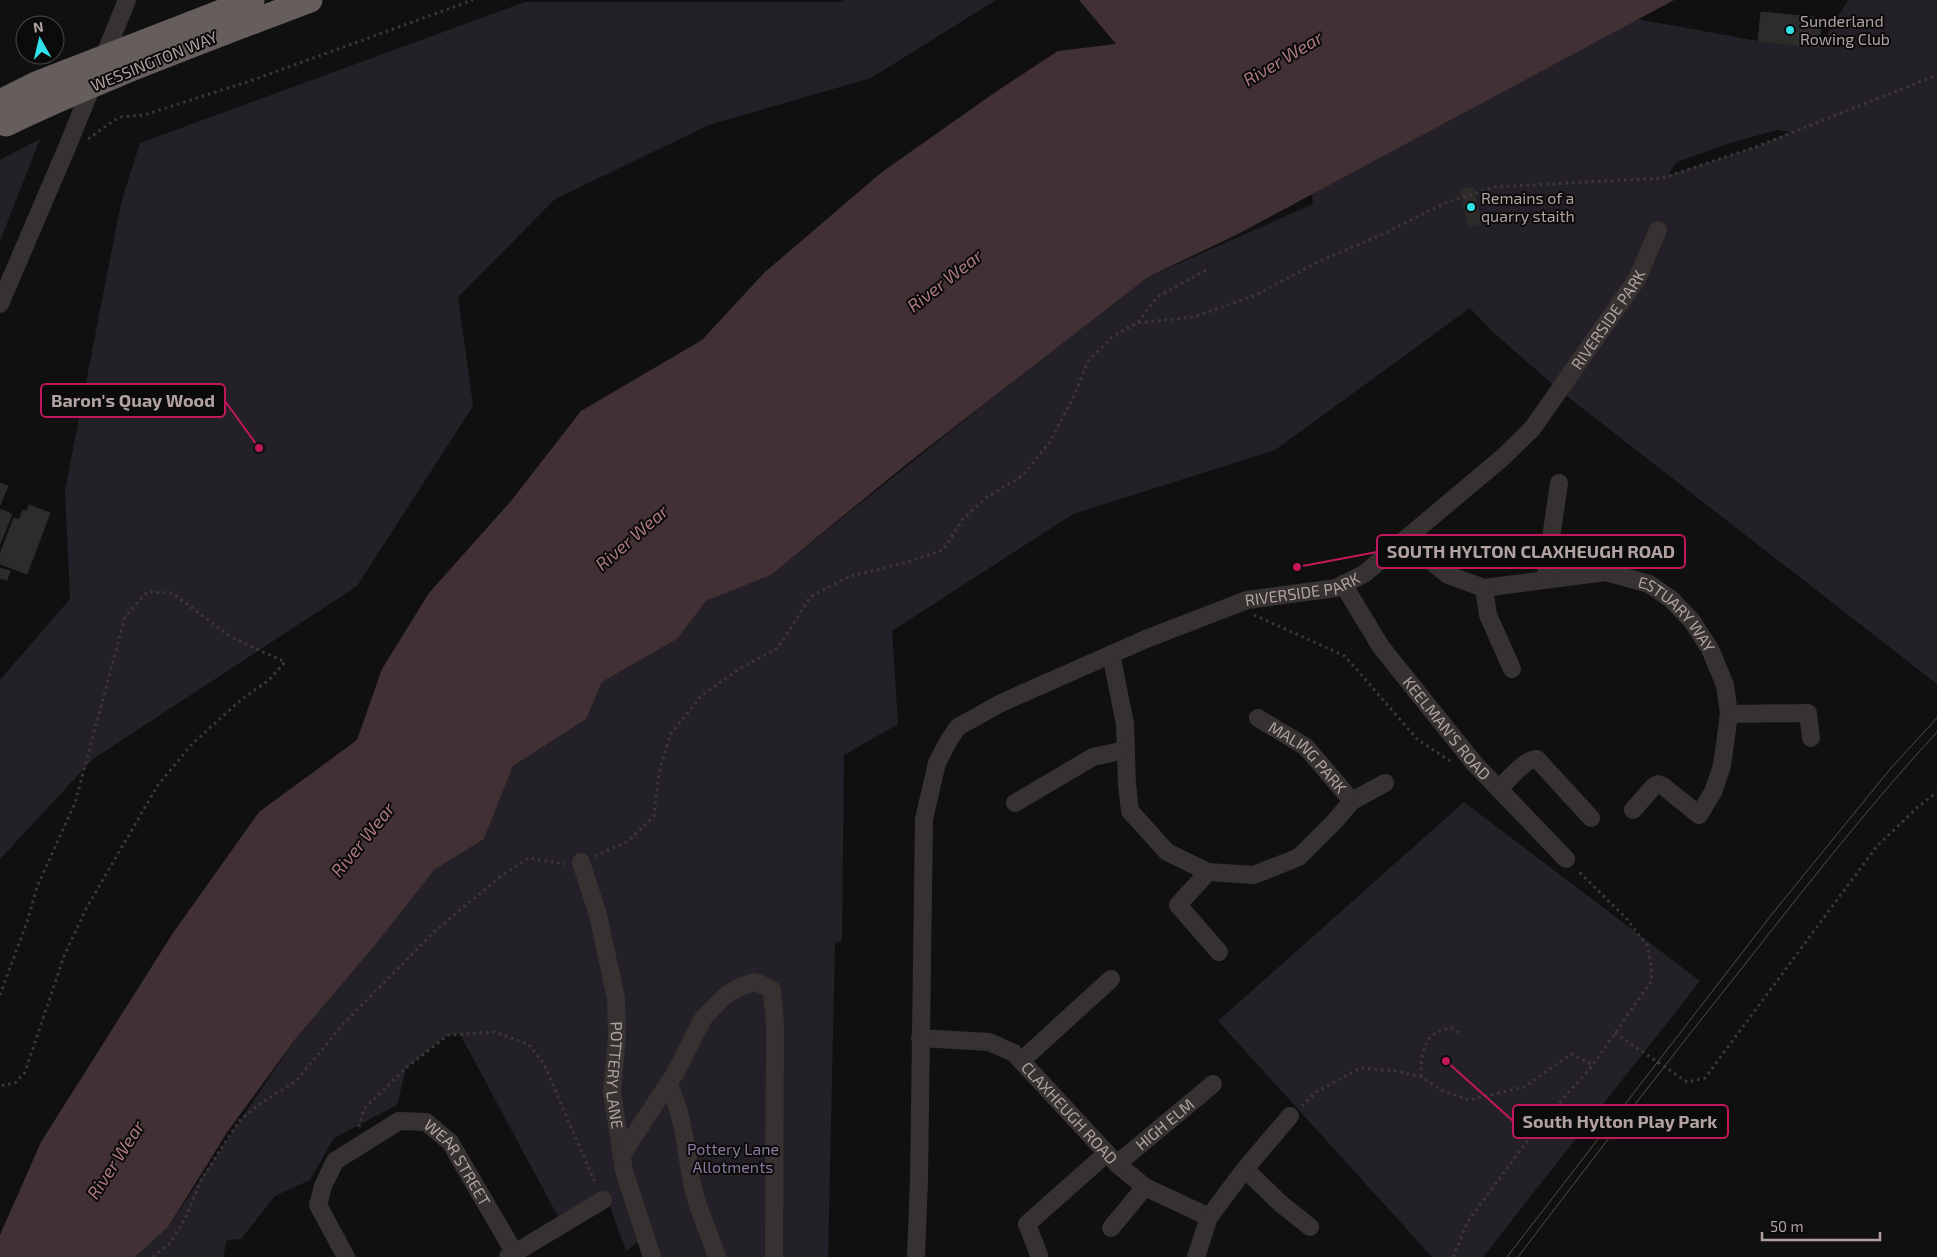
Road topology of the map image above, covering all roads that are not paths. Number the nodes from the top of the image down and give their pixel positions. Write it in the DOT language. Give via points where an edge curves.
graph roads {
  1 [pos="127,0"];
  2 [pos="310,0"];
  3 [pos="252,11"];
  4 [pos="2,118"];
  5 [pos="1658,230"];
  6 [pos="0,304"];
  7 [pos="1559,483"];
  8 [pos="1404,540"];
  9 [pos="1545,579"];
  10 [pos="1343,584"];
  11 [pos="1484,588"];
  12 [pos="1111,654"];
  13 [pos="1512,669"];
  14 [pos="1729,714"];
  15 [pos="1258,718"];
  16 [pos="1811,738"];
  17 [pos="1126,750"];
  18 [pos="1385,783"];
  19 [pos="1499,789"];
  20 [pos="1352,801"];
  21 [pos="1015,802"];
  22 [pos="1633,810"];
  23 [pos="1591,818"];
  24 [pos="1566,859"];
  25 [pos="581,862"];
  26 [pos="1208,872"];
  27 [pos="1219,952"];
  28 [pos="1111,979"];
  29 [pos="920,1038"];
  30 [pos="1021,1061"];
  31 [pos="668,1084"];
  32 [pos="1213,1084"];
  33 [pos="1290,1116"];
  34 [pos="622,1154"];
  35 [pos="1112,1158"];
  36 [pos="1245,1169"];
  37 [pos="1145,1187"];
  38 [pos="602,1200"];
  39 [pos="1209,1217"];
  40 [pos="1310,1227"];
  41 [pos="1111,1228"];
  42 [pos="1039,1255"];
  43 [pos="513,1256"];
  44 [pos="346,1257"];
  45 [pos="652,1257"];
  46 [pos="717,1257"];
  47 [pos="774,1257"];
  48 [pos="916,1257"];
  49 [pos="1196,1257"];
  1 -- 6 [label="street"];
  2 -- 3 [label="highway, WESSINGTON WAY"];
  3 -- 4 [label="highway, WESSINGTON WAY, bridge" via="146,62"];
  5 -- 8 [label="street, RIVERSIDE PARK" via="1637,279 1532,429"];
  7 -- 9 [label="street"];
  8 -- 10 [label="street, RIVERSIDE PARK" via="1364,574"];
  8 -- 11 [label="street, ESTUARY WAY" via="1448,575"];
  9 -- 11 [label="street, ESTUARY WAY"];
  9 -- 14 [label="street, ESTUARY WAY" via="1606,572 1649,584 1670,599 1692,621 1710,649 1725,685"];
  10 -- 12 [label="street, RIVERSIDE PARK" via="1336,588 1246,600"];
  10 -- 19 [label="street, KEELMAN'S ROAD" via="1381,647 1474,763"];
  11 -- 13 [label="street" via="1488,615"];
  12 -- 17 [label="street, MALING PARK" via="1125,724"];
  12 -- 29 [label="street, RIVERSIDE PARK" via="1001,703 958,727 937,763 924,819"];
  14 -- 16 [label="street" via="1808,712"];
  14 -- 22 [label="street, ESTUARY WAY" via="1722,766 1713,792 1699,816 1658,784"];
  15 -- 20 [label="street, MALING PARK" via="1306,747"];
  17 -- 21 [label="street" via="1093,757"];
  17 -- 26 [label="street, MALING PARK" via="1130,811 1167,852"];
  18 -- 20 [label="street, MALING PARK"];
  19 -- 23 [label="street" via="1527,762 1537,759"];
  19 -- 24 [label="street, KEELMAN'S ROAD"];
  20 -- 26 [label="street, MALING PARK" via="1299,857 1254,875"];
  25 -- 34 [label="street, POTTERY LANE" via="598,915 616,998 617,1038 612,1091"];
  26 -- 27 [label="street" via="1178,905"];
  28 -- 30 [label="street"];
  29 -- 30 [label="street, CLAXHEUGH ROAD" via="989,1042 1014,1053"];
  29 -- 48 [label="street"];
  30 -- 35 [label="street, CLAXHEUGH ROAD"];
  31 -- 34 [label="street"];
  31 -- 46 [label="street" via="681,1116 694,1192"];
  31 -- 47 [label="street" via="704,1017 726,995 754,982 772,990 775,1024"];
  32 -- 35 [label="street, HIGH ELM"];
  33 -- 36 [label="street"];
  34 -- 45 [label="street, POTTERY LANE" via="624,1171"];
  35 -- 37 [label="street, CLAXHEUGH ROAD"];
  35 -- 42 [label="street, HIGH ELM" via="1027,1224"];
  36 -- 39 [label="street"];
  36 -- 40 [label="street"];
  37 -- 39 [label="street, CLAXHEUGH ROAD"];
  37 -- 41 [label="street"];
  38 -- 43 [label="street"];
  39 -- 49 [label="street"];
  43 -- 44 [label="street, WEAR STREET" via="450,1142 426,1122 400,1121 335,1161 323,1186 318,1204"];
}
